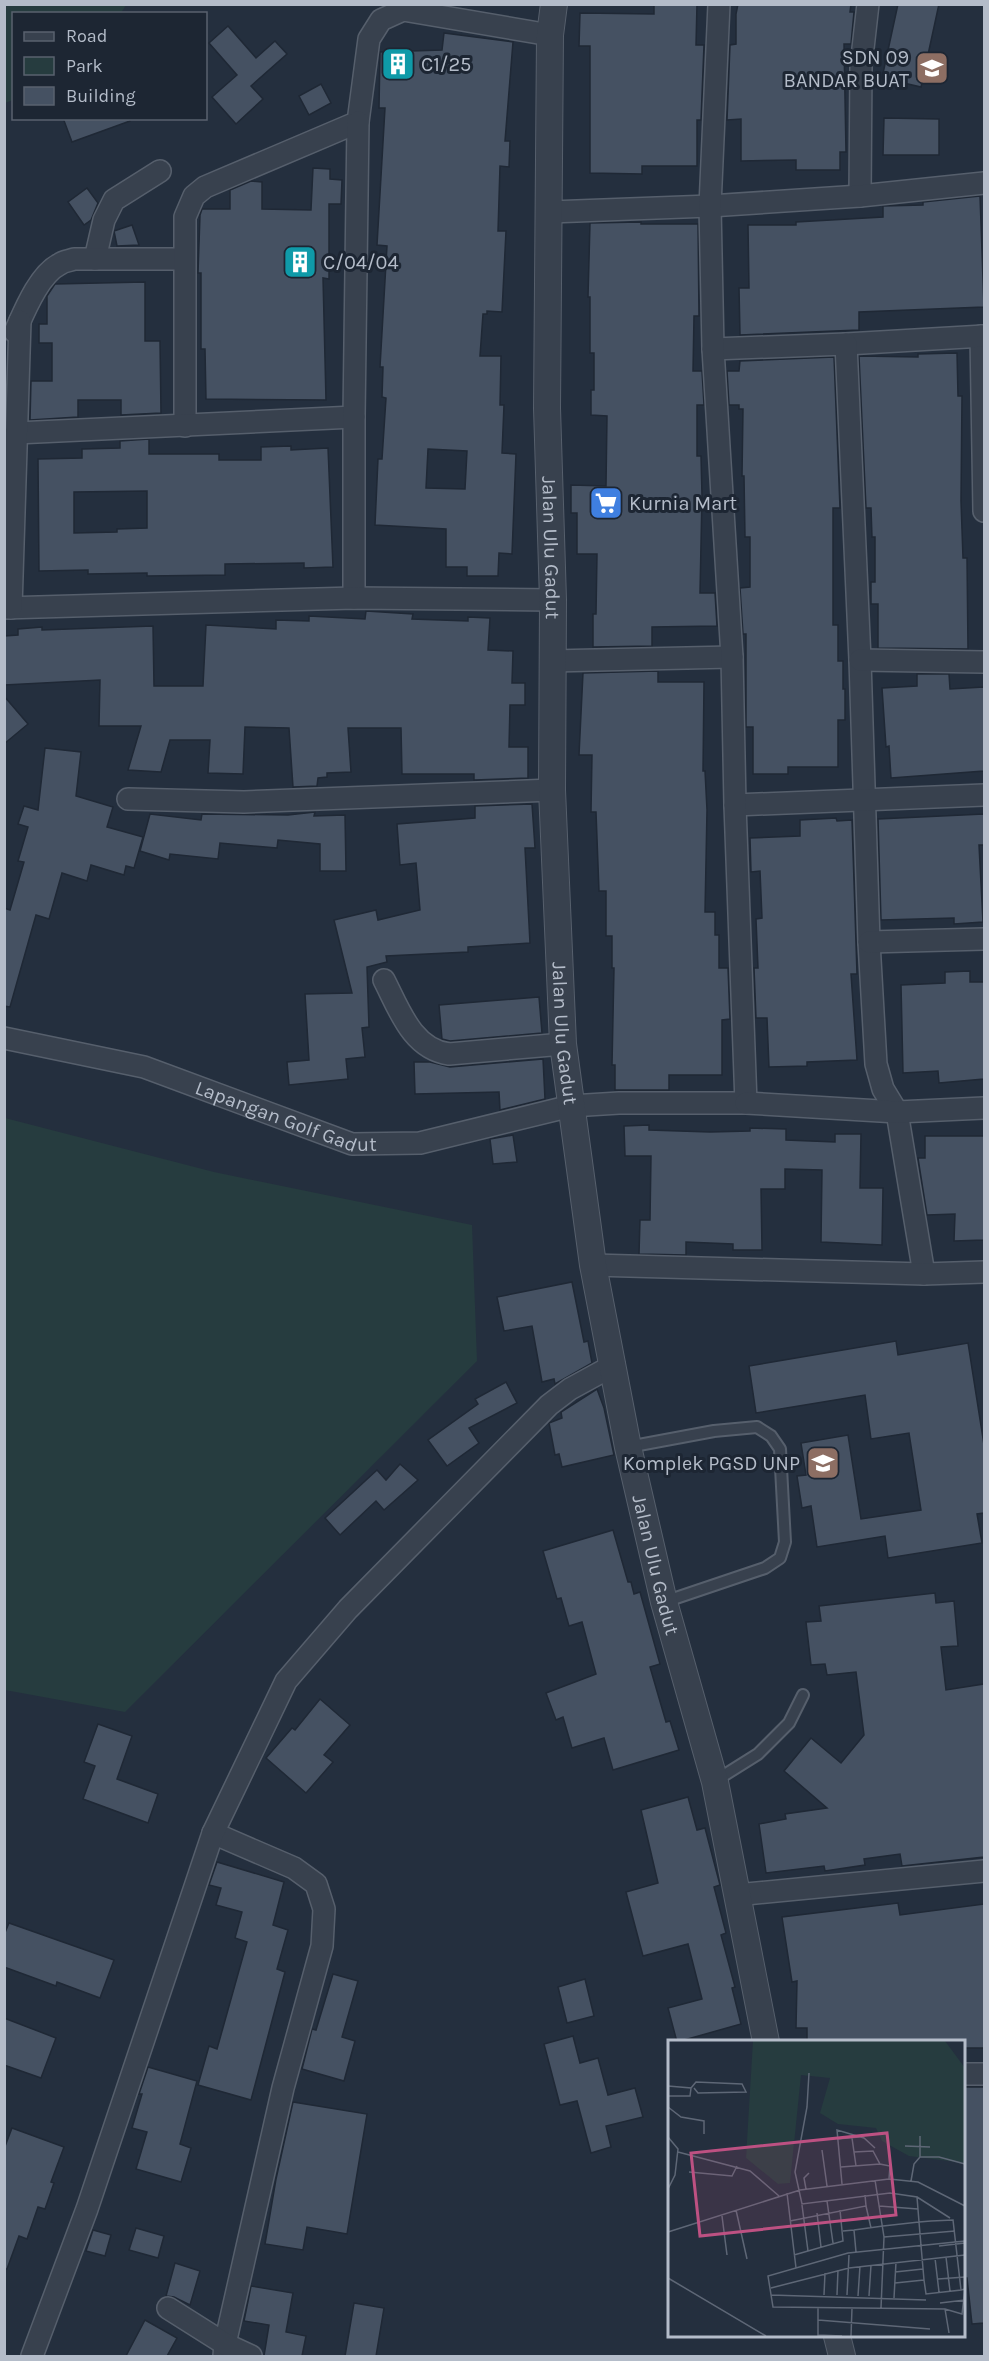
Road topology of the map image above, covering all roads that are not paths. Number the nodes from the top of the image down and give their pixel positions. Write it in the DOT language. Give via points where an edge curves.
graph roads {
  1 [pos="554,4"];
  2 [pos="719,4"];
  3 [pos="868,4"];
  4 [pos="550,35"];
  5 [pos="358,122"];
  6 [pos="160,171"];
  7 [pos="984,183"];
  8 [pos="860,196"];
  9 [pos="710,206"];
  10 [pos="550,212"];
  11 [pos="95,259"];
  12 [pos="184,259"];
  13 [pos="20,321"];
  14 [pos="982,336"];
  15 [pos="846,344"];
  16 [pos="713,349"];
  17 [pos="4,354"];
  18 [pos="354,417"];
  19 [pos="185,426"];
  20 [pos="16,433"];
  21 [pos="984,511"];
  22 [pos="354,598"];
  23 [pos="553,600"];
  24 [pos="8,608"];
  25 [pos="732,657"];
  26 [pos="860,660"];
  27 [pos="551,661"];
  28 [pos="984,662"];
  29 [pos="552,790"];
  30 [pos="984,795"];
  31 [pos="128,799"];
  32 [pos="863,800"];
  33 [pos="735,805"];
  34 [pos="984,939"];
  35 [pos="869,942"];
  36 [pos="384,980"];
  37 [pos="4,1038"];
  38 [pos="563,1044"];
  39 [pos="746,1102"];
  40 [pos="571,1106"];
  41 [pos="984,1108"];
  42 [pos="897,1112"];
  43 [pos="593,1265"];
  44 [pos="984,1272"];
  45 [pos="924,1274"];
  46 [pos="614,1365"];
  47 [pos="628,1447"];
  48 [pos="664,1602"];
  49 [pos="803,1695"];
  50 [pos="715,1782"];
  51 [pos="213,1833"];
  52 [pos="984,1871"];
  53 [pos="736,1895"];
  54 [pos="766,2040"];
  55 [pos="965,2074"];
  56 [pos="984,2074"];
  57 [pos="168,2308"];
  58 [pos="837,2337"];
  59 [pos="224,2350"];
  60 [pos="32,2356"];
  61 [pos="251,2356"];
  62 [pos="842,2356"];
  1 -- 4 [label="street, Jalan Ulu Gadut"];
  2 -- 9 [label="street"];
  3 -- 8 [label="street" via="861,66"];
  4 -- 5 [label="street" via="404,10 381,20 369,39"];
  4 -- 10 [label="street, Jalan Ulu Gadut"];
  5 -- 12 [label="street" via="206,187 194,196 184,217"];
  5 -- 18 [label="street"];
  6 -- 11 [label="street" via="114,200 104,220"];
  7 -- 8 [label="street"];
  8 -- 9 [label="street"];
  9 -- 10 [label="street"];
  9 -- 16 [label="street"];
  10 -- 23 [label="street, Jalan Ulu Gadut" via="547,408"];
  11 -- 12 [label="street"];
  11 -- 13 [label="street" via="59,264 37,288"];
  12 -- 19 [label="street"];
  13 -- 17 [label="street"];
  13 -- 20 [label="street"];
  14 -- 15 [label="street"];
  14 -- 21 [label="street"];
  15 -- 16 [label="street"];
  15 -- 26 [label="street"];
  16 -- 25 [label="street"];
  18 -- 19 [label="street"];
  18 -- 22 [label="street"];
  19 -- 20 [label="street"];
  20 -- 24 [label="street"];
  22 -- 23 [label="street"];
  22 -- 24 [label="street"];
  23 -- 27 [label="street, Jalan Ulu Gadut"];
  25 -- 27 [label="street"];
  25 -- 33 [label="street"];
  26 -- 28 [label="street"];
  26 -- 32 [label="street"];
  27 -- 29 [label="street, Jalan Ulu Gadut"];
  29 -- 31 [label="street" via="244,802"];
  29 -- 38 [label="street, Jalan Ulu Gadut"];
  30 -- 32 [label="street"];
  32 -- 33 [label="street"];
  32 -- 35 [label="street"];
  33 -- 39 [label="street"];
  34 -- 35 [label="street"];
  35 -- 42 [label="street" via="876,1065 883,1089"];
  36 -- 38 [label="street" via="413,1033 436,1052"];
  37 -- 40 [label="street, Lapangan Golf Gadut" via="144,1067 352,1144 420,1143"];
  38 -- 40 [label="street, Jalan Ulu Gadut"];
  39 -- 40 [label="street, Lapangan Golf Gadut"];
  39 -- 42 [label="street, Lapangan Golf Gadut"];
  40 -- 43 [label="street, Jalan Ulu Gadut"];
  41 -- 42 [label="street, Lapangan Golf Gadut"];
  42 -- 45 [label="street"];
  43 -- 45 [label="street"];
  43 -- 46 [label="street, Jalan Ulu Gadut"];
  44 -- 45 [label="street"];
  46 -- 47 [label="street, Jalan Ulu Gadut"];
  46 -- 51 [label="street" via="549,1405 348,1609 286,1681"];
  47 -- 48 [label="street, Jalan Ulu Gadut"];
  47 -- 48 [label="lane" via="757,1426 780,1449 785,1542 780,1558 765,1568"];
  48 -- 50 [label="street, Jalan Ulu Gadut"];
  49 -- 50 [label="lane" via="789,1723 758,1754"];
  50 -- 53 [label="street, Jalan Ulu Gadut"];
  51 -- 59 [label="street" via="294,1868 316,1884 324,1909 322,1946 283,2088"];
  51 -- 60 [label="street" via="87,2209"];
  52 -- 53 [label="street"];
  53 -- 54 [label="street, Jalan Ulu Gadut"];
  55 -- 56 [label="street"];
  57 -- 59 [label="street"];
  58 -- 62 [label="street"];
  59 -- 61 [label="street"];
}
